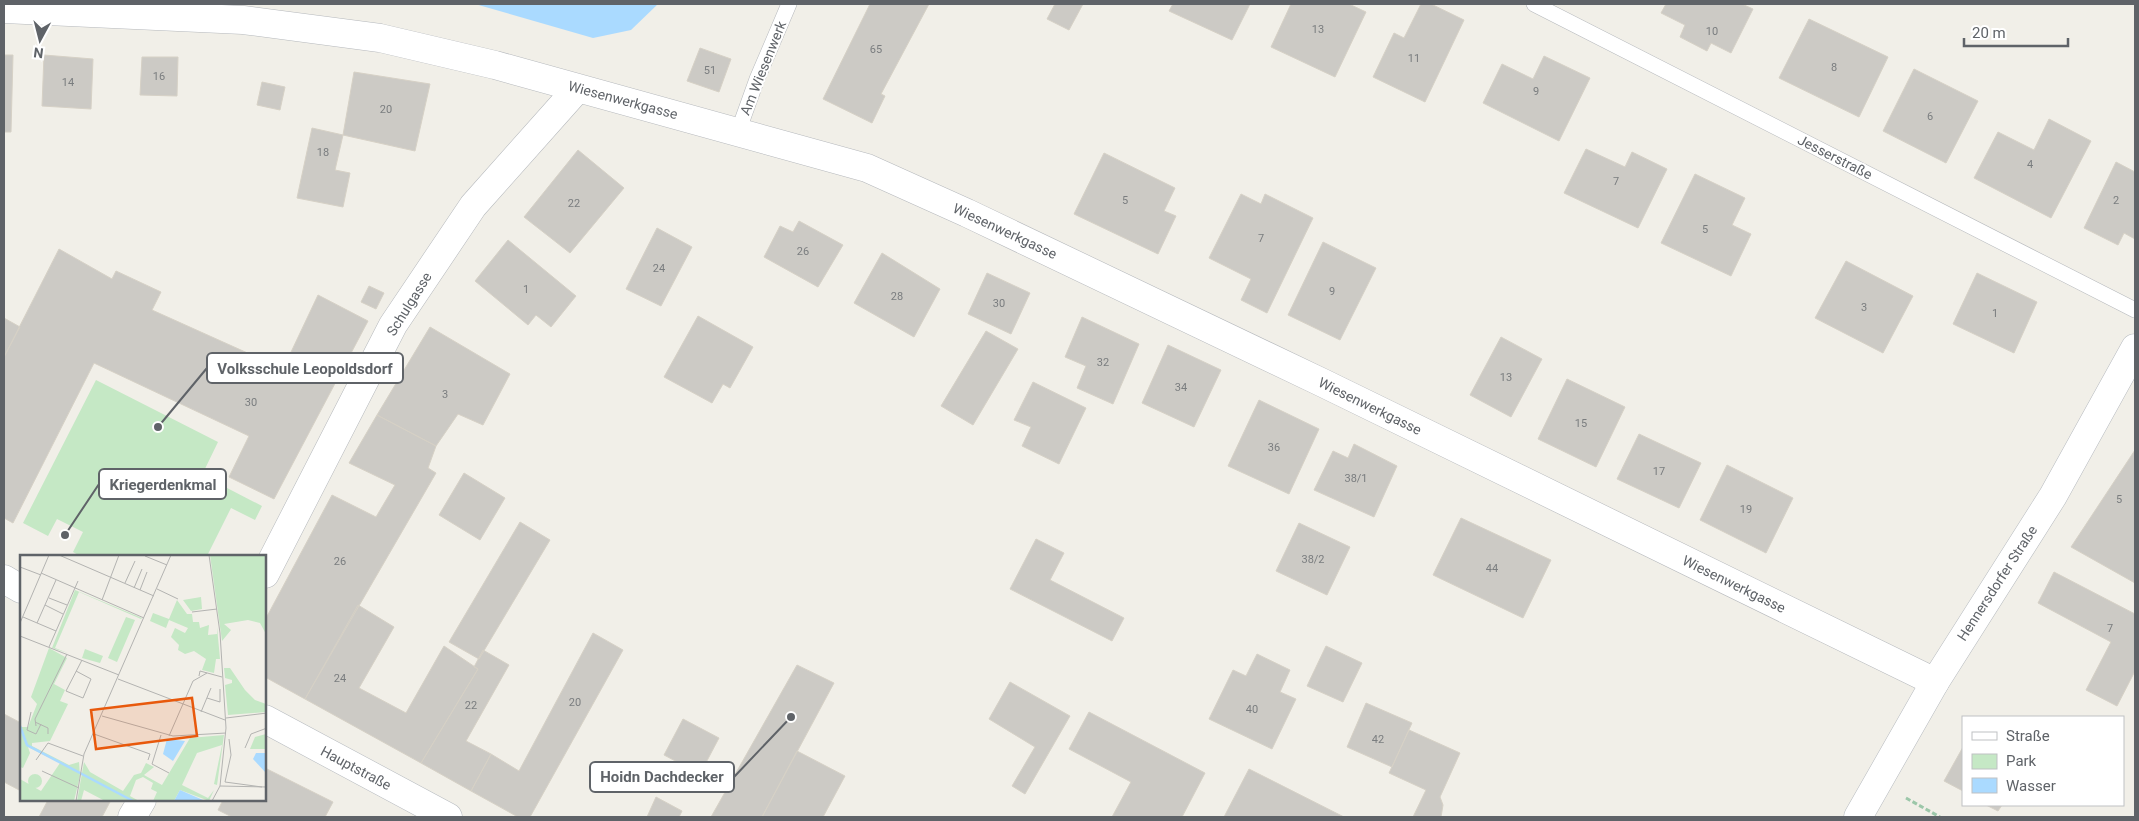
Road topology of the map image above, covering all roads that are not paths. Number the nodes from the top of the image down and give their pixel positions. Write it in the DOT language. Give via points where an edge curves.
graph roads {
  1 [pos="789,4"];
  2 [pos="1534,4"];
  3 [pos="4,10"];
  4 [pos="578,88"];
  5 [pos="738,132"];
  6 [pos="2135,310"];
  7 [pos="2135,348"];
  8 [pos="266,572"];
  9 [pos="4,579"];
  10 [pos="20,588"];
  11 [pos="1935,682"];
  12 [pos="266,721"];
  13 [pos="141,801"];
  14 [pos="132,817"];
  15 [pos="448,817"];
  16 [pos="1858,817"];
  1 -- 5 [label="lane, Am Wiesenwerk"];
  2 -- 6 [label="lane, Jesserstraße"];
  3 -- 4 [label="street, Wiesenwerkgasse" via="243,20 380,38"];
  4 -- 5 [label="street, Wiesenwerkgasse"];
  4 -- 8 [label="street, Schulgasse" via="473,206 393,325"];
  5 -- 11 [label="street, Wiesenwerkgasse" via="868,168 967,213"];
  7 -- 11 [label="street, Hennersdorfer Straße" via="2053,496"];
  9 -- 10 [label="street"];
  11 -- 16 [label="street, Hennersdorfer Straße"];
  12 -- 15 [label="street, Hauptstraße"];
  13 -- 14 [label="street"];
}
